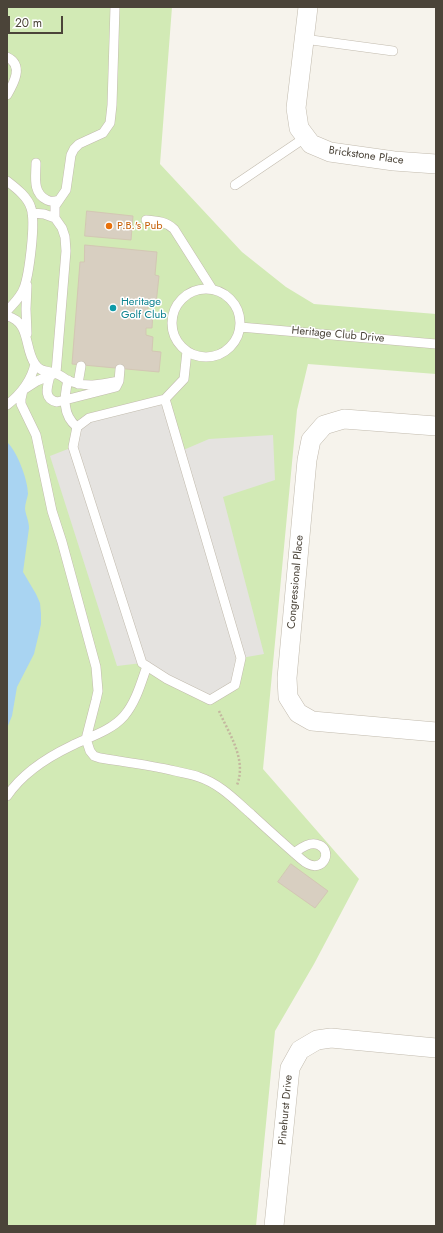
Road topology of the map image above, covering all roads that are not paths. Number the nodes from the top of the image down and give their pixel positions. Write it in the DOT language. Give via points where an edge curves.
graph roads {
  1 [pos="115,7"];
  2 [pos="308,7"];
  3 [pos="304,39"];
  4 [pos="393,51"];
  5 [pos="7,57"];
  6 [pos="7,95"];
  7 [pos="306,137"];
  8 [pos="36,163"];
  9 [pos="436,164"];
  10 [pos="7,181"];
  11 [pos="235,185"];
  12 [pos="37,192"];
  13 [pos="59,200"];
  14 [pos="28,201"];
  15 [pos="32,213"];
  16 [pos="55,218"];
  17 [pos="146,220"];
  18 [pos="27,275"];
  19 [pos="212,289"];
  20 [pos="7,311"];
  21 [pos="7,316"];
  22 [pos="240,327"];
  23 [pos="27,338"];
  24 [pos="436,344"];
  25 [pos="187,351"];
  26 [pos="34,364"];
  27 [pos="81,366"];
  28 [pos="120,369"];
  29 [pos="53,375"];
  30 [pos="68,380"];
  31 [pos="119,381"];
  32 [pos="78,384"];
  33 [pos="23,390"];
  34 [pos="165,399"];
  35 [pos="65,400"];
  36 [pos="7,405"];
  37 [pos="436,426"];
  38 [pos="77,427"];
  39 [pos="147,666"];
  40 [pos="436,732"];
  41 [pos="86,739"];
  42 [pos="7,796"];
  43 [pos="294,853"];
  44 [pos="436,1048"];
  45 [pos="274,1226"];
  1 -- 13 [label="lane" via="112,116 103,133 74,149 66,190"];
  2 -- 3 [label="street, Brickstone Place"];
  3 -- 4 [label="lane"];
  3 -- 7 [label="street, Brickstone Place" via="296,108 299,128"];
  5 -- 6 [label="lane" via="15,63 17,70"];
  7 -- 9 [label="street, Brickstone Place" via="312,144 330,152"];
  7 -- 11 [label="lane"];
  8 -- 12 [label="lane"];
  10 -- 14 [label="lane"];
  12 -- 13 [label="lane" via="49,201"];
  12 -- 14 [label="lane"];
  13 -- 16 [label="lane" via="55,206"];
  14 -- 15 [label="lane"];
  15 -- 16 [label="lane"];
  15 -- 18 [label="lane" via="33,228"];
  16 -- 29 [label="lane" via="62,228 66,251"];
  17 -- 19 [label="lane" via="162,221 174,229"];
  18 -- 20 [label="lane" via="23,290"];
  18 -- 23 [label="lane"];
  19 -- 22 [label="lane" via="223,292 232,300 239,310"];
  19 -- 25 [label="lane" via="190,292 180,300 174,310 173,333"];
  21 -- 23 [label="lane" via="20,324"];
  22 -- 24 [label="lane, Heritage Club Drive"];
  22 -- 25 [label="lane" via="235,342 228,350 218,355 197,356"];
  23 -- 26 [label="lane"];
  25 -- 34 [label="lane" via="184,379"];
  26 -- 29 [label="lane" via="40,370"];
  26 -- 33 [label="lane"];
  27 -- 32 [label="lane"];
  28 -- 31 [label="lane"];
  29 -- 30 [label="lane"];
  29 -- 33 [label="lane"];
  29 -- 35 [label="lane" via="47,392 48,398 56,402"];
  30 -- 32 [label="lane"];
  30 -- 35 [label="lane"];
  31 -- 32 [label="lane" via="93,386"];
  31 -- 35 [label="lane" via="116,387"];
  33 -- 36 [label="lane"];
  33 -- 41 [label="lane" via="21,404 36,435 52,511 96,667 98,691"];
  34 -- 38 [label="lane" via="89,418"];
  34 -- 39 [label="lane" via="241,658 235,685 210,700"];
  35 -- 38 [label="lane" via="70,422"];
  37 -- 40 [label="street, Congressional Place" via="344,419 324,425 311,440 287,678 288,697 298,714 312,721"];
  38 -- 39 [label="lane" via="73,447 142,663"];
  39 -- 41 [label="lane" via="136,696 124,717"];
  41 -- 42 [label="lane" via="36,768 14,785"];
  41 -- 43 [label="lane" via="94,756 198,776 214,784 231,796"];
  44 -- 45 [label="street, Pinehurst Drive" via="331,1038 317,1040 300,1050 290,1068"];
}
